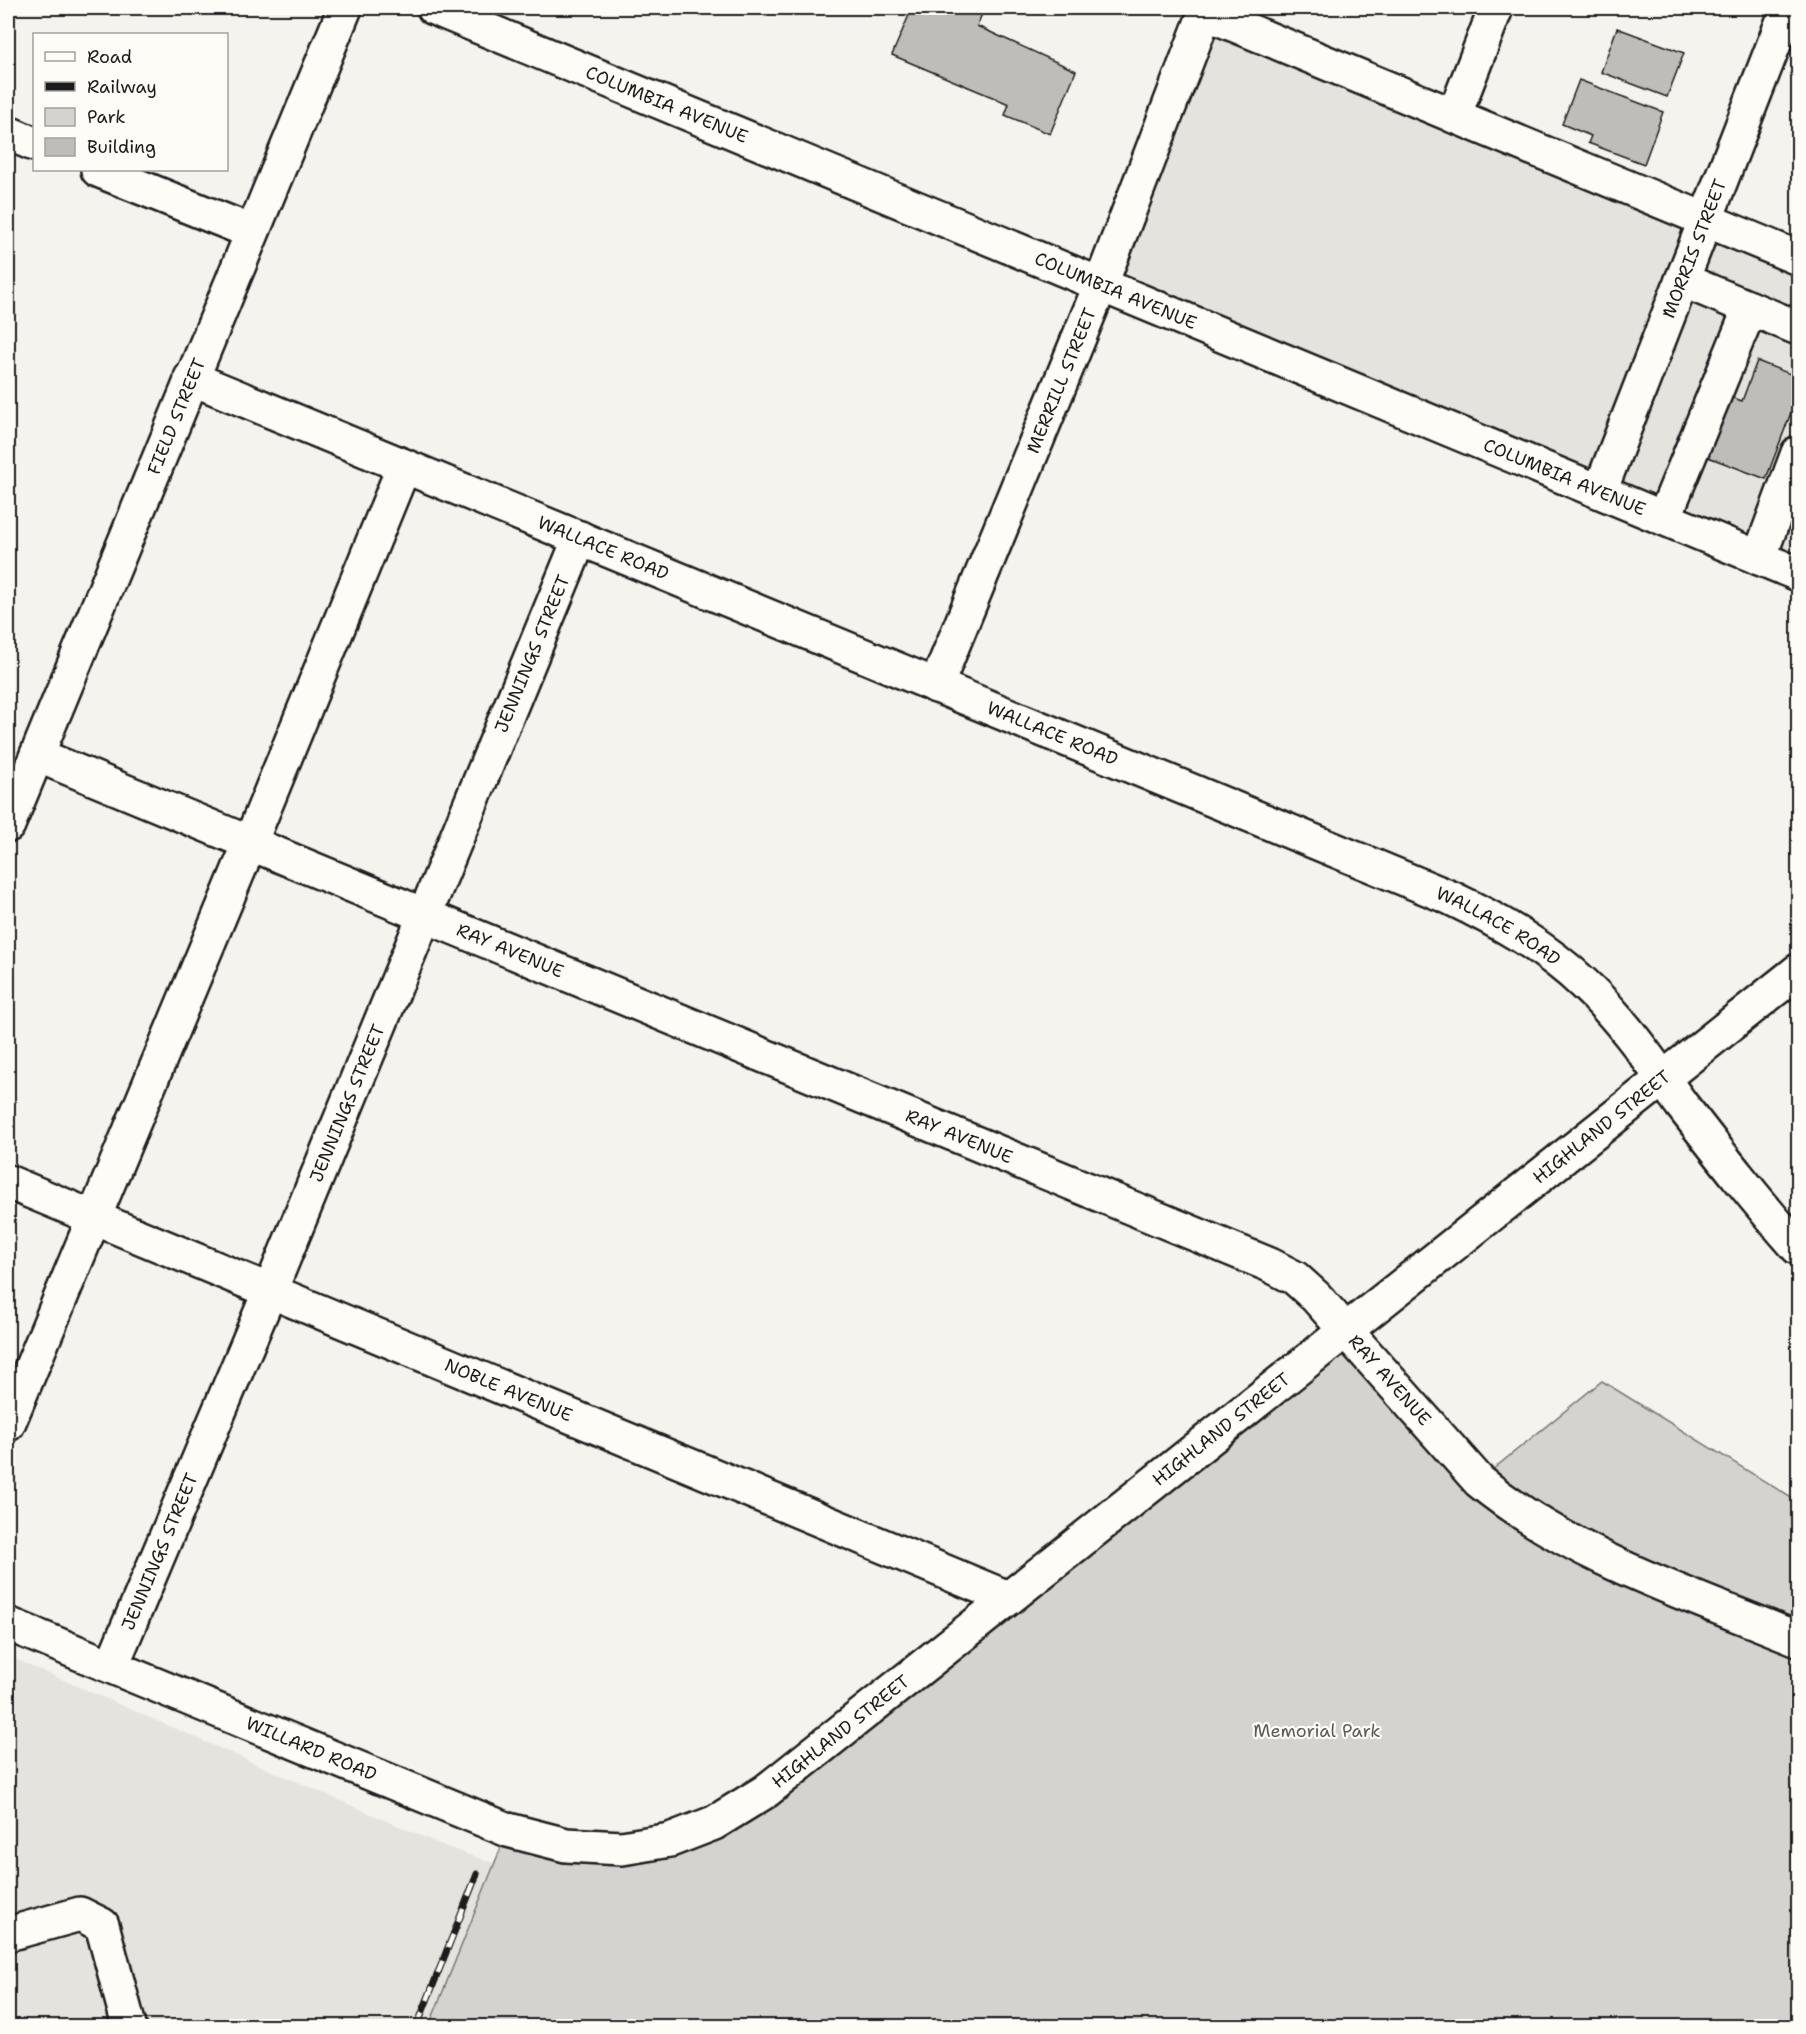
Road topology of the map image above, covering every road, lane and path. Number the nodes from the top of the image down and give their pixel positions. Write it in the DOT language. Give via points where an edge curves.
graph roads {
  1 [pos="345,8"];
  2 [pos="434,8"];
  3 [pos="1496,8"];
  4 [pos="1788,8"];
  5 [pos="1207,10"];
  6 [pos="1454,116"];
  7 [pos="8,133"];
  8 [pos="33,144"];
  9 [pos="100,171"];
  10 [pos="1706,220"];
  11 [pos="252,232"];
  12 [pos="1798,258"];
  13 [pos="1682,280"];
  14 [pos="1101,284"];
  15 [pos="1750,308"];
  16 [pos="1798,328"];
  17 [pos="191,378"];
  18 [pos="1798,453"];
  19 [pos="404,466"];
  20 [pos="1600,491"];
  21 [pos="1664,518"];
  22 [pos="579,538"];
  23 [pos="1759,558"];
  24 [pos="1798,574"];
  25 [pos="936,686"];
  26 [pos="37,755"];
  27 [pos="8,825"];
  28 [pos="250,843"];
  29 [pos="425,916"];
  30 [pos="1798,971"];
  31 [pos="1664,1080"];
  32 [pos="8,1182"];
  33 [pos="93,1218"];
  34 [pos="1798,1248"];
  35 [pos="270,1291"];
  36 [pos="1346,1330"];
  37 [pos="8,1424"];
  38 [pos="1008,1598"];
  39 [pos="8,1624"];
  40 [pos="1798,1640"];
  41 [pos="111,1665"];
  42 [pos="622,1848"];
  43 [pos="8,1934"];
  44 [pos="127,2026"];
  1 -- 11 [label="street, FIELD STREET"];
  2 -- 14 [label="street, COLUMBIA AVENUE"];
  3 -- 6 [label="street"];
  4 -- 10 [label="street, MORRIS STREET"];
  5 -- 6 [label="street"];
  5 -- 14 [label="street, MERRILL STREET"];
  6 -- 10 [label="street"];
  7 -- 8 [label="street"];
  9 -- 11 [label="street"];
  10 -- 12 [label="street"];
  10 -- 13 [label="street, MORRIS STREET"];
  11 -- 17 [label="street, FIELD STREET"];
  13 -- 15 [label="street"];
  13 -- 20 [label="street, MORRIS STREET"];
  14 -- 20 [label="street, COLUMBIA AVENUE"];
  14 -- 25 [label="street, MERRILL STREET"];
  15 -- 16 [label="street"];
  15 -- 21 [label="street"];
  17 -- 19 [label="street, WALLACE ROAD"];
  17 -- 26 [label="street, FIELD STREET"];
  18 -- 23 [label="street"];
  19 -- 22 [label="street, WALLACE ROAD"];
  19 -- 28 [label="street"];
  20 -- 21 [label="street, COLUMBIA AVENUE"];
  21 -- 23 [label="street, COLUMBIA AVENUE"];
  22 -- 25 [label="street, WALLACE ROAD"];
  22 -- 29 [label="street, JENNINGS STREET"];
  23 -- 24 [label="street, COLUMBIA AVENUE"];
  25 -- 31 [label="street, WALLACE ROAD" via="1493,918 1537,945 1584,983 1617,1017"];
  26 -- 27 [label="street, FIELD STREET"];
  26 -- 28 [label="street, RAY AVENUE"];
  28 -- 29 [label="street, RAY AVENUE"];
  28 -- 33 [label="street"];
  29 -- 35 [label="street, JENNINGS STREET"];
  29 -- 36 [label="street, RAY AVENUE" via="1270,1265 1295,1278"];
  30 -- 31 [label="street, HIGHLAND STREET"];
  31 -- 34 [label="street, WALLACE ROAD" via="1729,1168"];
  31 -- 36 [label="street, HIGHLAND STREET"];
  32 -- 33 [label="street, NOBLE AVENUE"];
  33 -- 35 [label="street, NOBLE AVENUE"];
  33 -- 37 [label="street"];
  35 -- 38 [label="street, NOBLE AVENUE"];
  35 -- 41 [label="street, JENNINGS STREET"];
  36 -- 38 [label="street, HIGHLAND STREET"];
  36 -- 40 [label="street, RAY AVENUE" via="1479,1481 1520,1513 1598,1557"];
  38 -- 42 [label="street, HIGHLAND STREET" via="766,1791 714,1823 670,1840"];
  39 -- 41 [label="street, WILLARD ROAD"];
  41 -- 42 [label="street, WILLARD ROAD" via="508,1830 566,1845"];
  43 -- 44 [label="street" via="80,1914 102,1925"];
}
